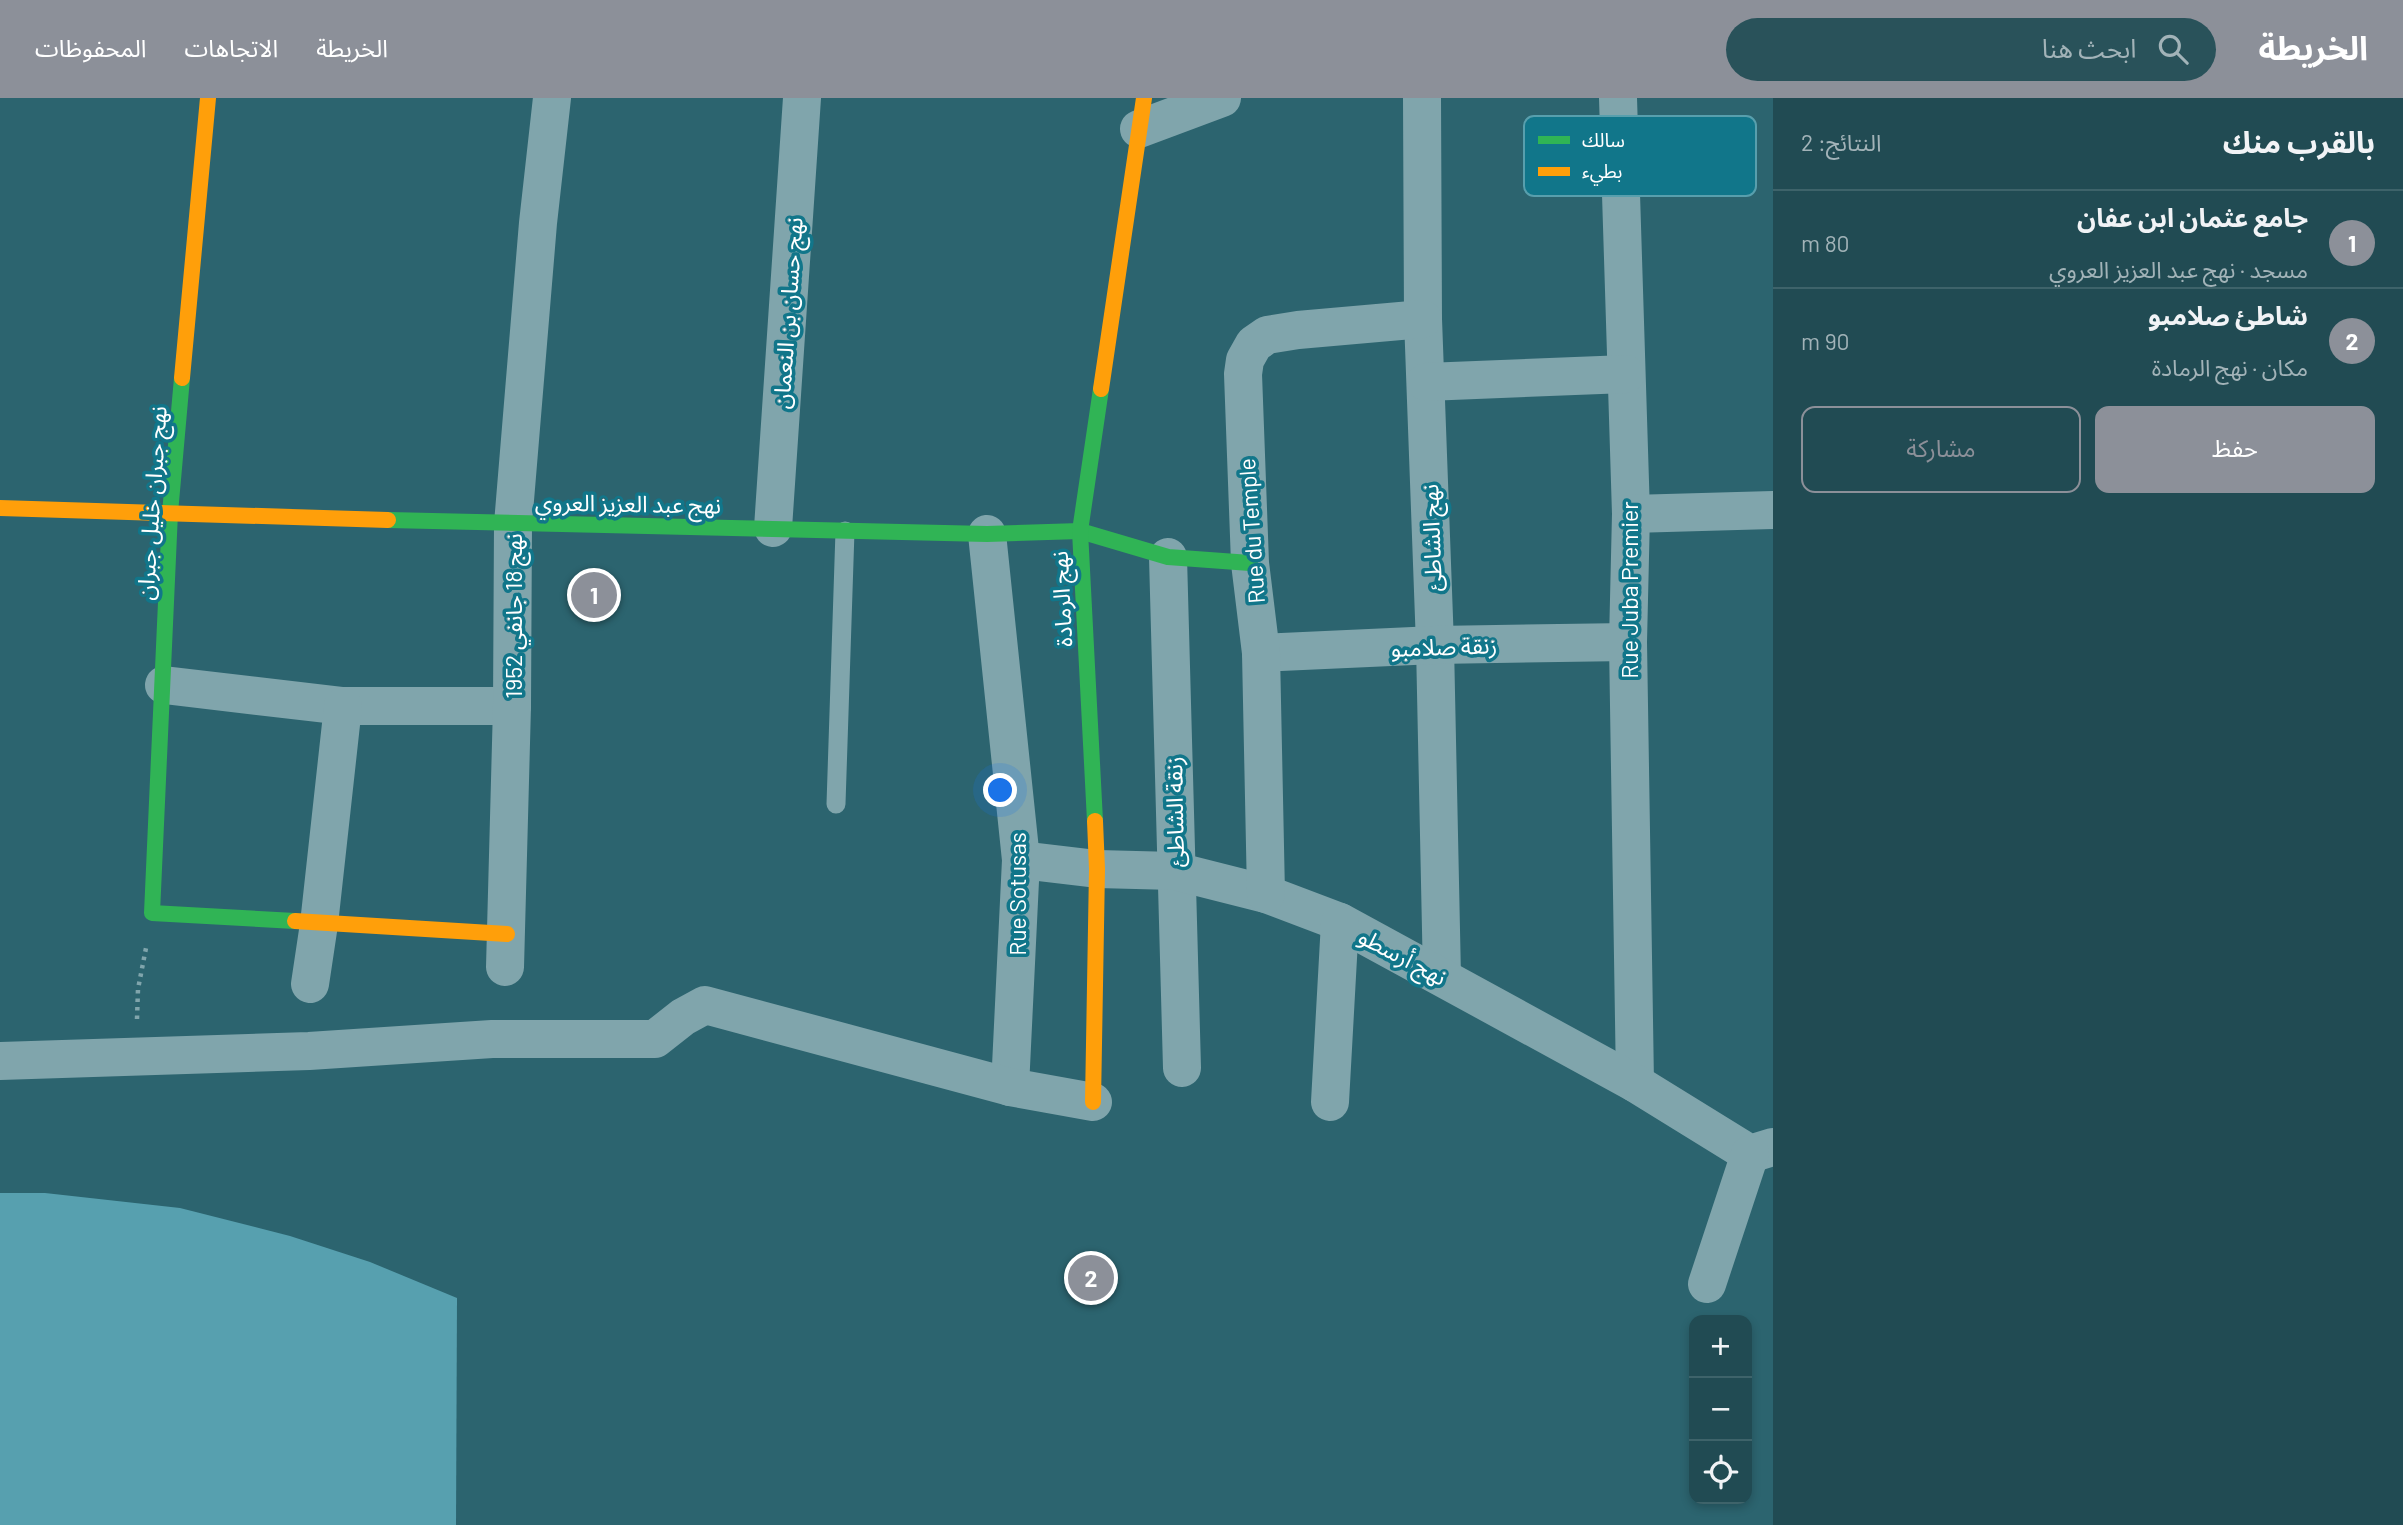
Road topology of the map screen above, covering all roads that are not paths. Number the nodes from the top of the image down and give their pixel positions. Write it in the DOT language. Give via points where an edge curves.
graph roads {
  1 [pos="208,98"];
  2 [pos="552,98"];
  3 [pos="802,98"];
  4 [pos="1222,98"];
  5 [pos="1422,98"];
  6 [pos="1618,98"];
  7 [pos="1141,114"];
  8 [pos="1619,116"];
  9 [pos="1621,196"];
  10 [pos="1423,319"];
  11 [pos="1626,374"];
  12 [pos="1426,382"];
  13 [pos="0,508"];
  14 [pos="1773,510"];
  15 [pos="170,513"];
  16 [pos="1631,514"];
  17 [pos="513,524"];
  18 [pos="773,527"];
  19 [pos="845,531"];
  20 [pos="1080,531"];
  21 [pos="987,534"];
  22 [pos="1168,557"];
  23 [pos="1250,563"];
  24 [pos="1628,642"];
  25 [pos="1435,645"];
  26 [pos="1261,653"];
  27 [pos="164,685"];
  28 [pos="343,706"];
  29 [pos="512,706"];
  30 [pos="836,804"];
  31 [pos="1021,860"];
  32 [pos="1097,869"];
  33 [pos="1175,871"];
  34 [pos="1266,894"];
  35 [pos="1339,922"];
  36 [pos="319,924"];
  37 [pos="506,951"];
  38 [pos="1442,977"];
  39 [pos="310,984"];
  40 [pos="0,1061"];
  41 [pos="1182,1068"];
  42 [pos="1635,1083"];
  43 [pos="1010,1087"];
  44 [pos="1094,1102"];
  45 [pos="1330,1102"];
  46 [pos="1761,1150"];
  47 [pos="1707,1284"];
  1 -- 15 [label="street, نهج جبران خليل جبران"];
  2 -- 17 [label="street, نهج 18 جانفي 1952"];
  3 -- 18 [label="street, نهج حسان بن النعمان"];
  4 -- 7 [label="street"];
  5 -- 10 [label="street, نهج الشاطئ"];
  6 -- 8 [label="street, Rue Juba Premier"];
  7 -- 20 [label="street, نهج الرمادة"];
  9 -- 11 [label="street, Rue Juba Premier"];
  10 -- 12 [label="street, نهج الشاطئ"];
  10 -- 23 [label="street, Rue du Temple" via="1298,330 1267,335 1254,344 1243,374"];
  11 -- 12 [label="street"];
  11 -- 16 [label="street, Rue Juba Premier"];
  12 -- 25 [label="street, نهج الشاطئ"];
  13 -- 15 [label="street, نهج عبد العزيز العروي"];
  14 -- 16 [label="street"];
  15 -- 17 [label="street, نهج عبد العزيز العروي"];
  15 -- 27 [label="street, نهج جبران خليل جبران"];
  16 -- 24 [label="street, Rue Juba Premier"];
  17 -- 18 [label="street, نهج عبد العزيز العروي"];
  17 -- 29 [label="street, نهج 18 جانفي 1952"];
  18 -- 19 [label="street, نهج عبد العزيز العروي"];
  19 -- 21 [label="street, نهج عبد العزيز العروي"];
  19 -- 30 [label="lane"];
  20 -- 21 [label="street, نهج عبد العزيز العروي"];
  20 -- 22 [label="street, نهج عبد العزيز العروي"];
  20 -- 32 [label="street, نهج الرمادة"];
  21 -- 31 [label="street, Rue Sotusas"];
  22 -- 23 [label="street, نهج عبد العزيز العروي"];
  22 -- 33 [label="street, زنقة الشاطئ"];
  23 -- 26 [label="street, Rue du Temple"];
  24 -- 25 [label="street, زنقة صلامبو"];
  24 -- 42 [label="street, Rue Juba Premier"];
  25 -- 26 [label="street, زنقة صلامبو"];
  25 -- 38 [label="street, نهج الشاطئ"];
  26 -- 34 [label="street, Rue du Temple"];
  27 -- 28 [label="street"];
  27 -- 36 [label="street, نهج جبران خليل جبران" via="152,913"];
  28 -- 29 [label="street"];
  28 -- 36 [label="street"];
  29 -- 37 [label="street, نهج 18 جانفي 1952"];
  31 -- 32 [label="street, نهج أرسطو"];
  31 -- 43 [label="street, Rue Sotusas"];
  32 -- 33 [label="street, نهج أرسطو"];
  32 -- 44 [label="street, نهج الرمادة"];
  33 -- 34 [label="street, نهج أرسطو"];
  33 -- 41 [label="street, زنقة الشاطئ"];
  34 -- 35 [label="street, نهج أرسطو"];
  35 -- 38 [label="street, نهج أرسطو"];
  35 -- 45 [label="street"];
  36 -- 37 [label="street"];
  36 -- 39 [label="street"];
  38 -- 42 [label="street, نهج أرسطو"];
  40 -- 43 [label="street" via="309,1051 492,1039 655,1038 705,1005"];
  42 -- 46 [label="street, نهج أرسطو"];
  43 -- 44 [label="street"];
  46 -- 47 [label="street, نهج أرسطو"];
}
